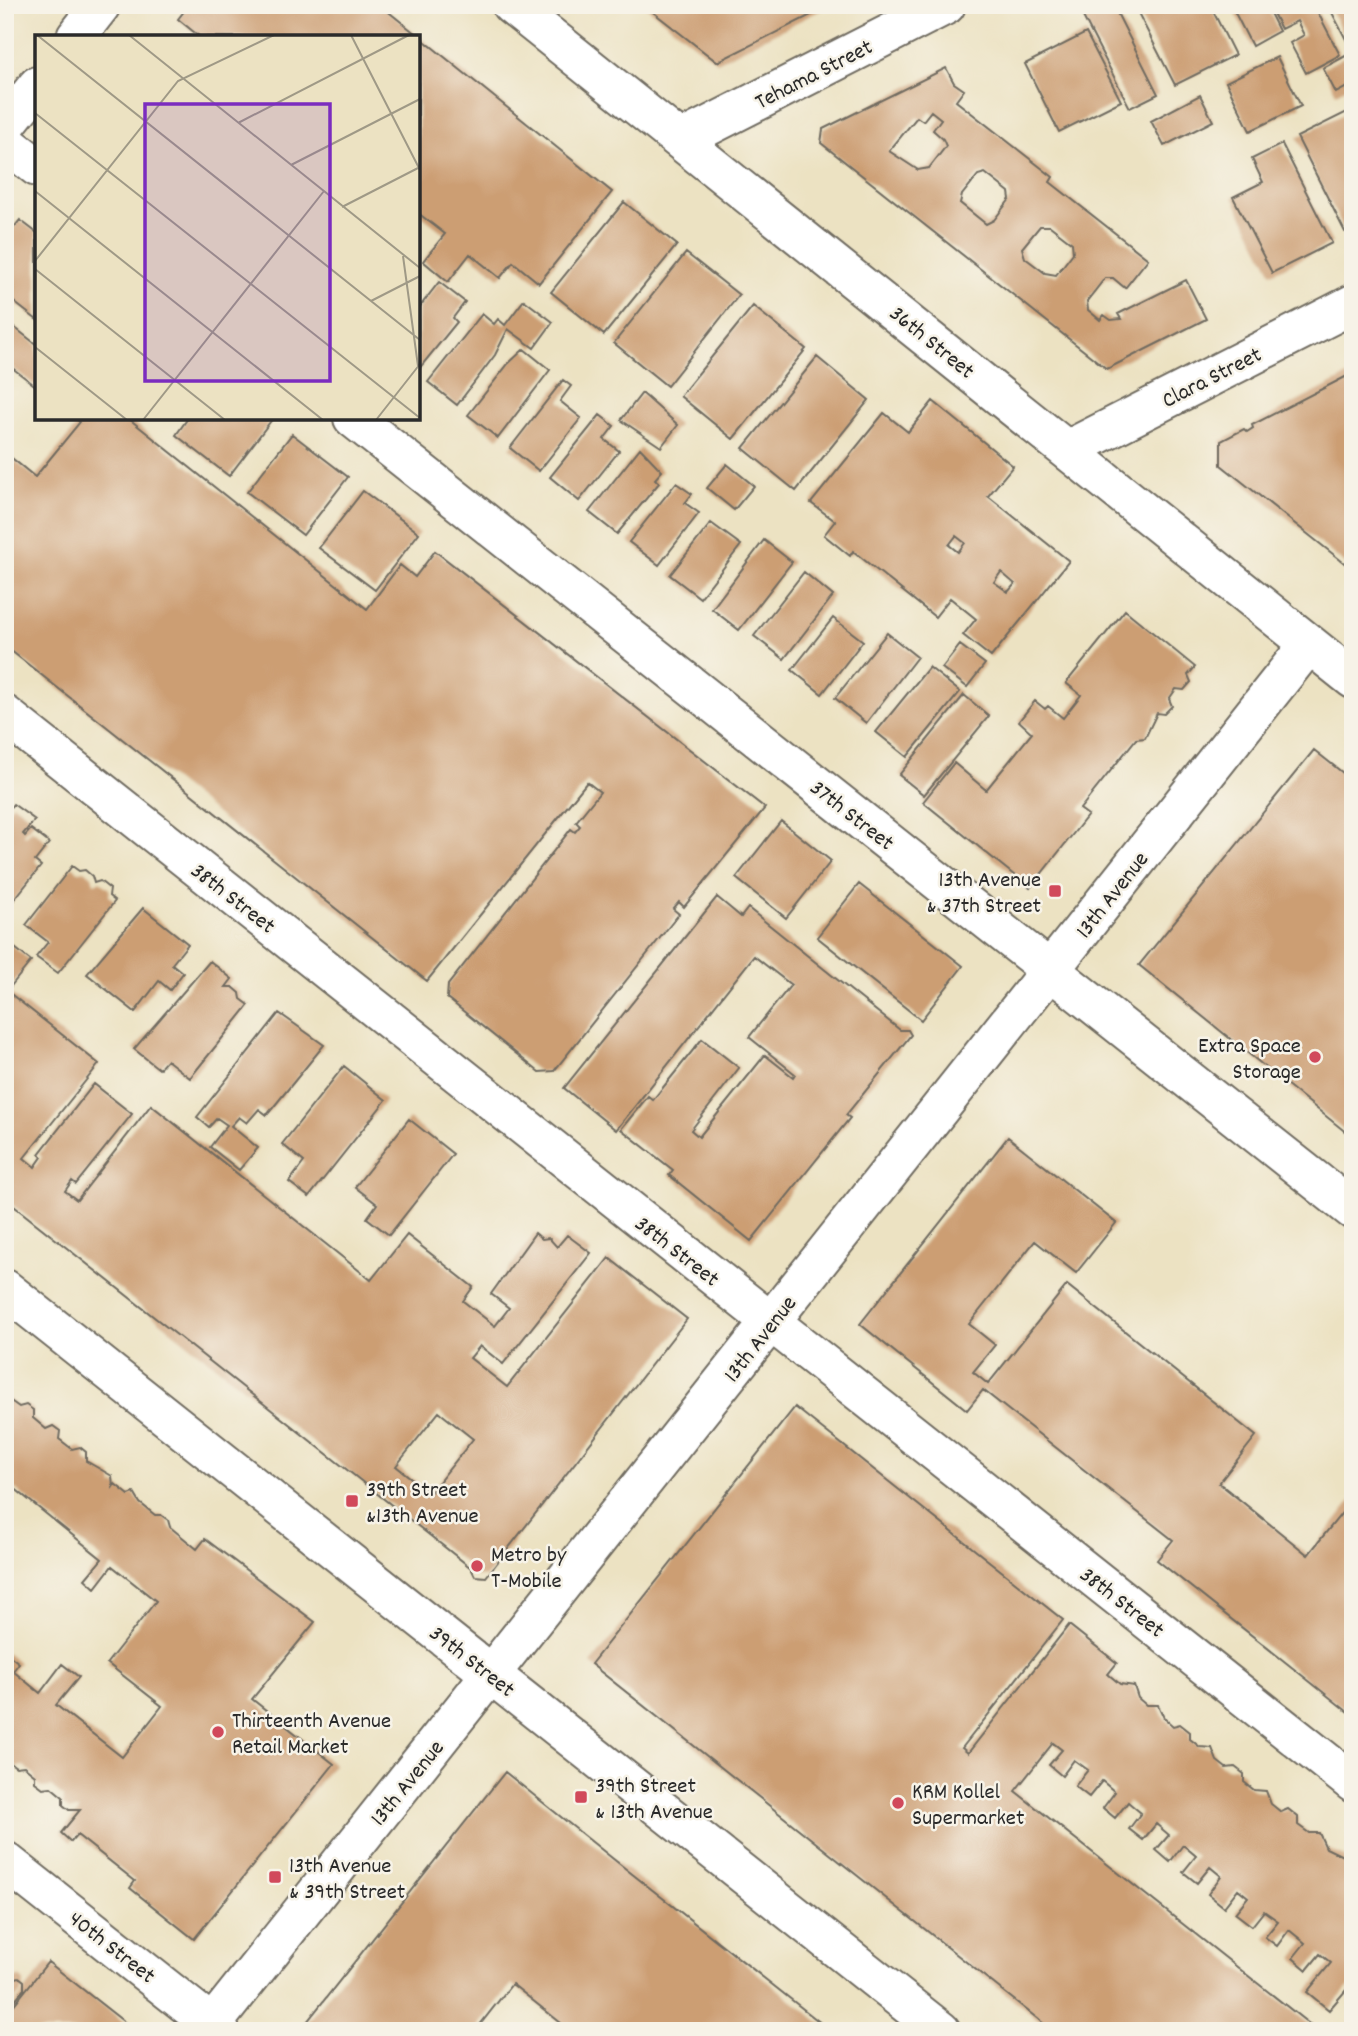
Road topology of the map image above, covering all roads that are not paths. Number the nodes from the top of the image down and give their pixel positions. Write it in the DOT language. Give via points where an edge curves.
graph roads {
  1 [pos="101,5"];
  2 [pos="512,5"];
  3 [pos="946,5"];
  4 [pos="78,35"];
  5 [pos="35,88"];
  6 [pos="5,126"];
  7 [pos="681,140"];
  8 [pos="5,142"];
  9 [pos="35,165"];
  10 [pos="1353,304"];
  11 [pos="356,420"];
  12 [pos="1069,449"];
  13 [pos="1310,644"];
  14 [pos="1353,679"];
  15 [pos="5,715"];
  16 [pos="1050,971"];
  17 [pos="1353,1210"];
  18 [pos="5,1289"];
  19 [pos="771,1323"];
  20 [pos="492,1675"];
  21 [pos="1353,1783"];
  22 [pos="5,1861"];
  23 [pos="213,2029"];
  24 [pos="941,2031"];
  1 -- 4 [label="street"];
  2 -- 7 [label="street, 36th Street"];
  3 -- 7 [label="street, Tehama Street"];
  5 -- 6 [label="street"];
  7 -- 12 [label="street, 36th Street"];
  8 -- 9 [label="street"];
  10 -- 12 [label="street, Clara Street"];
  11 -- 16 [label="street, 37th Street"];
  12 -- 13 [label="street, 36th Street"];
  13 -- 14 [label="street, 36th Street"];
  13 -- 16 [label="street, 13th Avenue"];
  15 -- 19 [label="street, 38th Street"];
  16 -- 17 [label="street, 37th Street"];
  16 -- 19 [label="street, 13th Avenue"];
  18 -- 20 [label="street, 39th Street"];
  19 -- 20 [label="street, 13th Avenue"];
  19 -- 21 [label="street, 38th Street"];
  20 -- 23 [label="street, 13th Avenue"];
  20 -- 24 [label="street, 39th Street"];
  22 -- 23 [label="street, 40th Street"];
}
